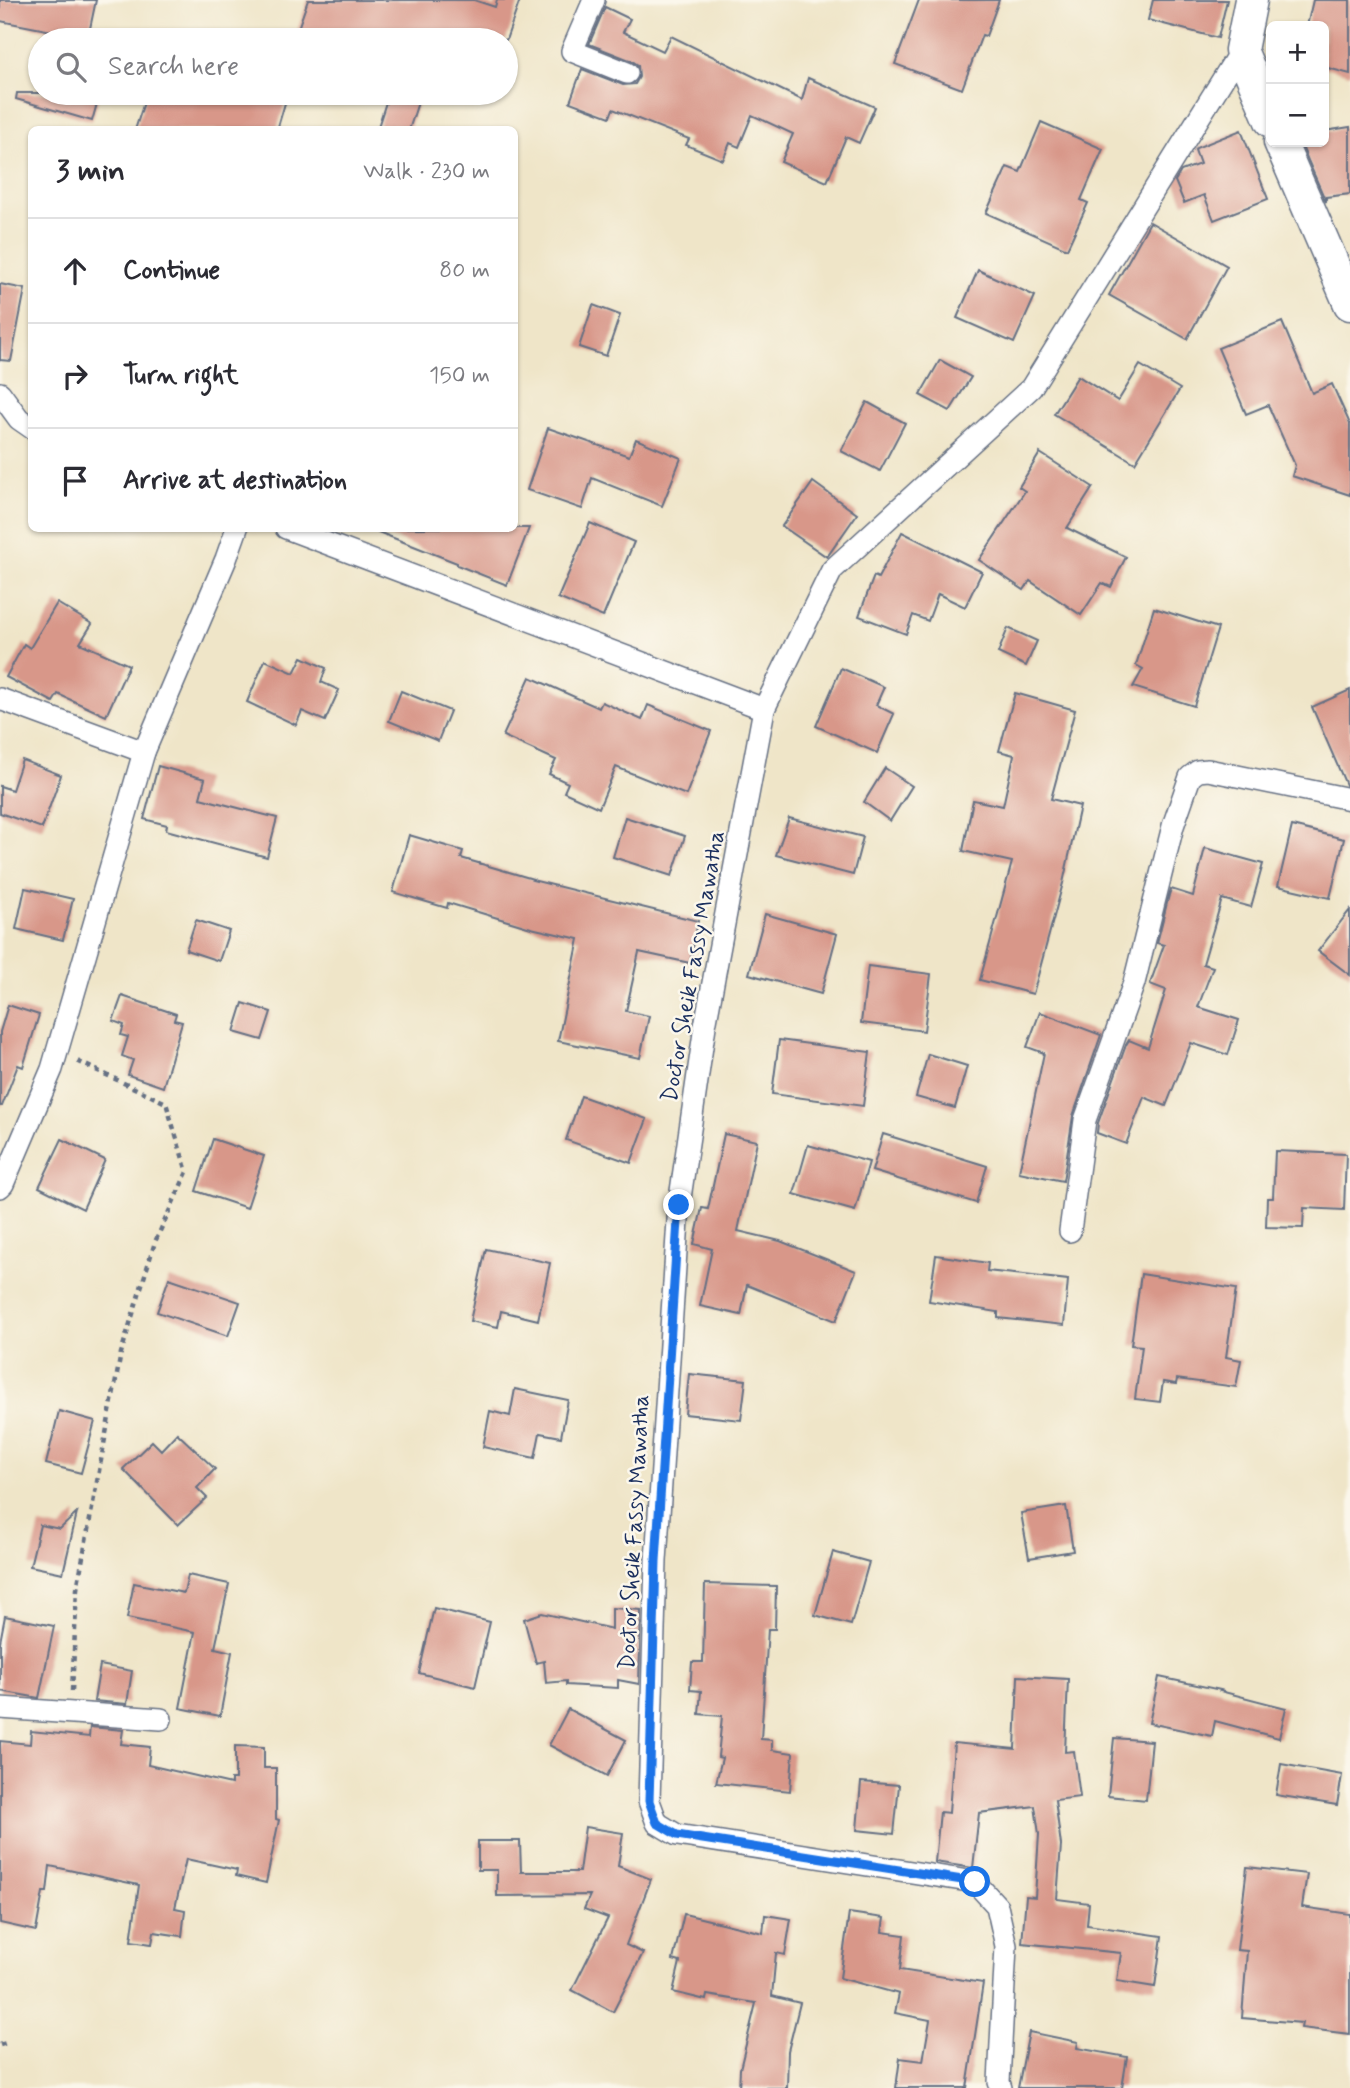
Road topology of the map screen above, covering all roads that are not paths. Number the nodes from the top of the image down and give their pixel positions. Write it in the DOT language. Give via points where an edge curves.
graph roads {
  1 [pos="594,0"];
  2 [pos="1251,0"];
  3 [pos="1241,50"];
  4 [pos="627,73"];
  5 [pos="1266,109"];
  6 [pos="1282,147"];
  7 [pos="1350,304"];
  8 [pos="0,393"];
  9 [pos="28,425"];
  10 [pos="236,532"];
  11 [pos="297,532"];
  12 [pos="0,699"];
  13 [pos="764,709"];
  14 [pos="144,752"];
  15 [pos="1350,799"];
  16 [pos="0,1187"];
  17 [pos="1070,1231"];
  18 [pos="0,1708"];
  19 [pos="161,1719"];
  20 [pos="1001,2088"];
  1 -- 4 [label="street" via="572,51"];
  2 -- 3 [label="street"];
  3 -- 5 [label="street"];
  3 -- 13 [label="street, Doctor Sheik Fassy Mawatha" via="1031,388 832,570"];
  6 -- 7 [label="street"];
  8 -- 9 [label="street"];
  10 -- 14 [label="street"];
  11 -- 13 [label="street"];
  12 -- 14 [label="street"];
  13 -- 20 [label="street, Doctor Sheik Fassy Mawatha" via="705,1026 679,1205 656,1561 649,1801 657,1823 677,1835 975,1882 997,1906 1006,1946"];
  14 -- 16 [label="street" via="52,1069"];
  15 -- 17 [label="street" via="1208,770 1190,777 1173,826 1135,983 1085,1120"];
  18 -- 19 [label="street"];
}
